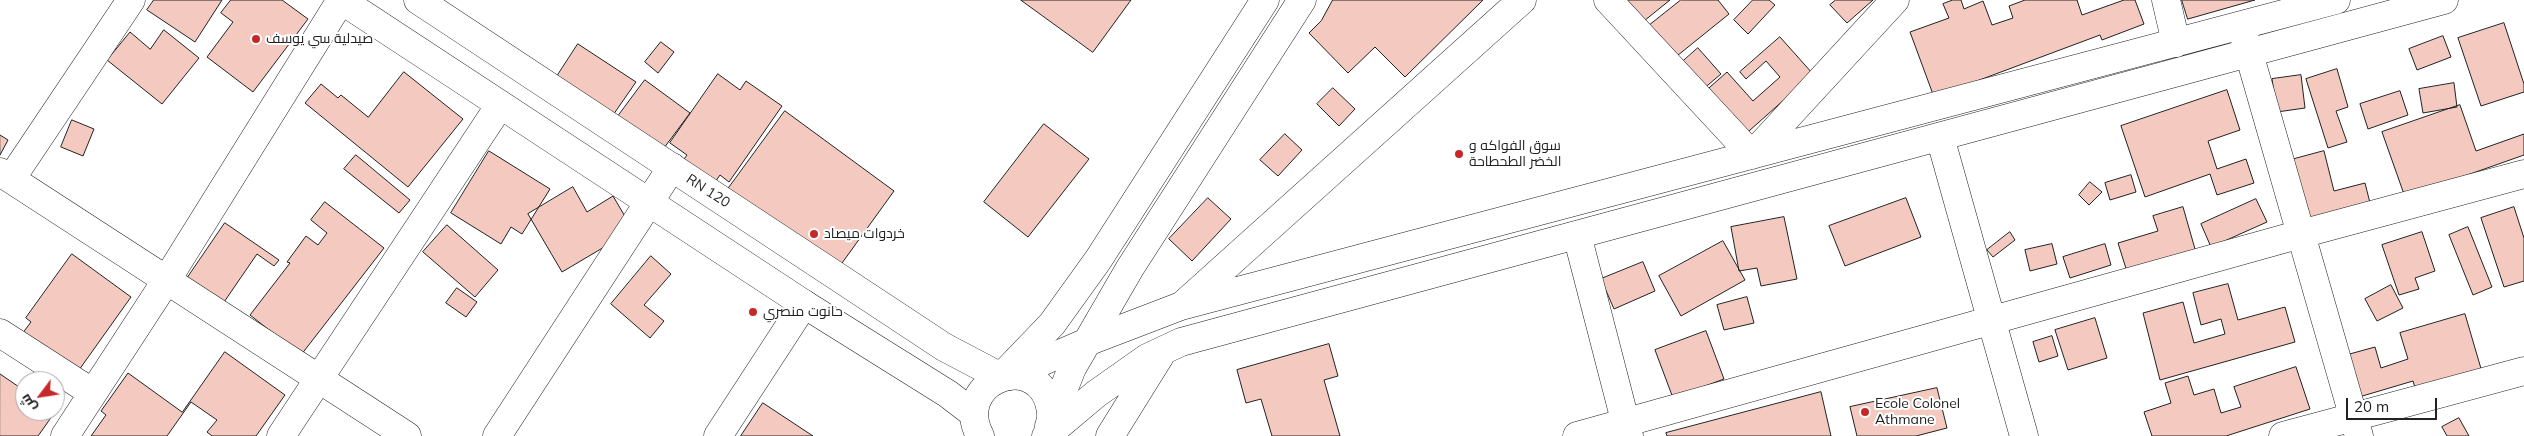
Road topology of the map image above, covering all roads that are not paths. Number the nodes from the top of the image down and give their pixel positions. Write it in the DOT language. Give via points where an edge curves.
graph roads {
  1 [pos="131,0"];
  2 [pos="341,0"];
  3 [pos="418,0"];
  4 [pos="1265,0"];
  5 [pos="1302,0"];
  6 [pos="1522,0"];
  7 [pos="1608,0"];
  8 [pos="1895,0"];
  9 [pos="2166,0"];
  10 [pos="2336,0"];
  11 [pos="2444,0"];
  12 [pos="2241,25"];
  13 [pos="2176,42"];
  14 [pos="2249,53"];
  15 [pos="500,105"];
  16 [pos="1940,137"];
  17 [pos="1752,155"];
  18 [pos="672,168"];
  19 [pos="2524,174"];
  20 [pos="5,176"];
  21 [pos="650,202"];
  22 [pos="2300,234"];
  23 [pos="1577,235"];
  24 [pos="166,281"];
  25 [pos="804,304"];
  26 [pos="1181,306"];
  27 [pos="1991,320"];
  28 [pos="0,333"];
  29 [pos="1087,342"];
  30 [pos="1163,351"];
  31 [pos="2524,371"];
  32 [pos="1005,377"];
  33 [pos="318,379"];
  34 [pos="93,393"];
  35 [pos="2356,426"];
  36 [pos="974,427"];
  37 [pos="1628,429"];
  38 [pos="1047,431"];
  39 [pos="65,436"];
  40 [pos="281,436"];
  41 [pos="407,436"];
  42 [pos="497,436"];
  43 [pos="718,436"];
  44 [pos="1110,436"];
  45 [pos="1576,436"];
  46 [pos="2024,436"];
  47 [pos="2283,436"];
  1 -- 20 [label="street"];
  2 -- 15 [label="street"];
  2 -- 24 [label="street"];
  3 -- 18 [label="street, RN 120"];
  4 -- 32 [label="street" via="1098,260 1052,324"];
  5 -- 29 [label="street" via="1130,268"];
  6 -- 26 [label="street"];
  7 -- 17 [label="street"];
  8 -- 17 [label="street"];
  9 -- 13 [label="street"];
  10 -- 12 [label="street"];
  11 -- 14 [label="street"];
  12 -- 13 [label="street"];
  12 -- 14 [label="street"];
  13 -- 17 [label="street"];
  14 -- 16 [label="street"];
  14 -- 22 [label="street"];
  15 -- 21 [label="street"];
  15 -- 33 [label="street"];
  16 -- 23 [label="street"];
  16 -- 27 [label="street"];
  17 -- 26 [label="street"];
  18 -- 21 [label="street"];
  18 -- 32 [label="street, RN 120" via="944,347"];
  19 -- 22 [label="street"];
  20 -- 24 [label="street"];
  21 -- 25 [label="street"];
  21 -- 42 [label="street"];
  22 -- 27 [label="street"];
  22 -- 35 [label="street"];
  23 -- 30 [label="street" via="1182,342"];
  23 -- 37 [label="street"];
  24 -- 33 [label="street"];
  24 -- 34 [label="street"];
  25 -- 36 [label="street" via="948,394"];
  25 -- 43 [label="street"];
  26 -- 29 [label="street"];
  27 -- 37 [label="street"];
  27 -- 46 [label="street"];
  28 -- 34 [label="street"];
  29 -- 32 [label="street"];
  29 -- 38 [label="street" via="1072,368"];
  30 -- 38 [label="street" via="1147,358"];
  30 -- 44 [label="street"];
  31 -- 35 [label="street"];
  32 -- 36 [label="street" via="988,384 979,394"];
  32 -- 38 [label="street, RN 120" via="1024,378 1037,384 1046,394 1051,407"];
  33 -- 40 [label="street"];
  33 -- 41 [label="street"];
  34 -- 39 [label="street"];
  35 -- 47 [label="street"];
  37 -- 45 [label="street"];
}
